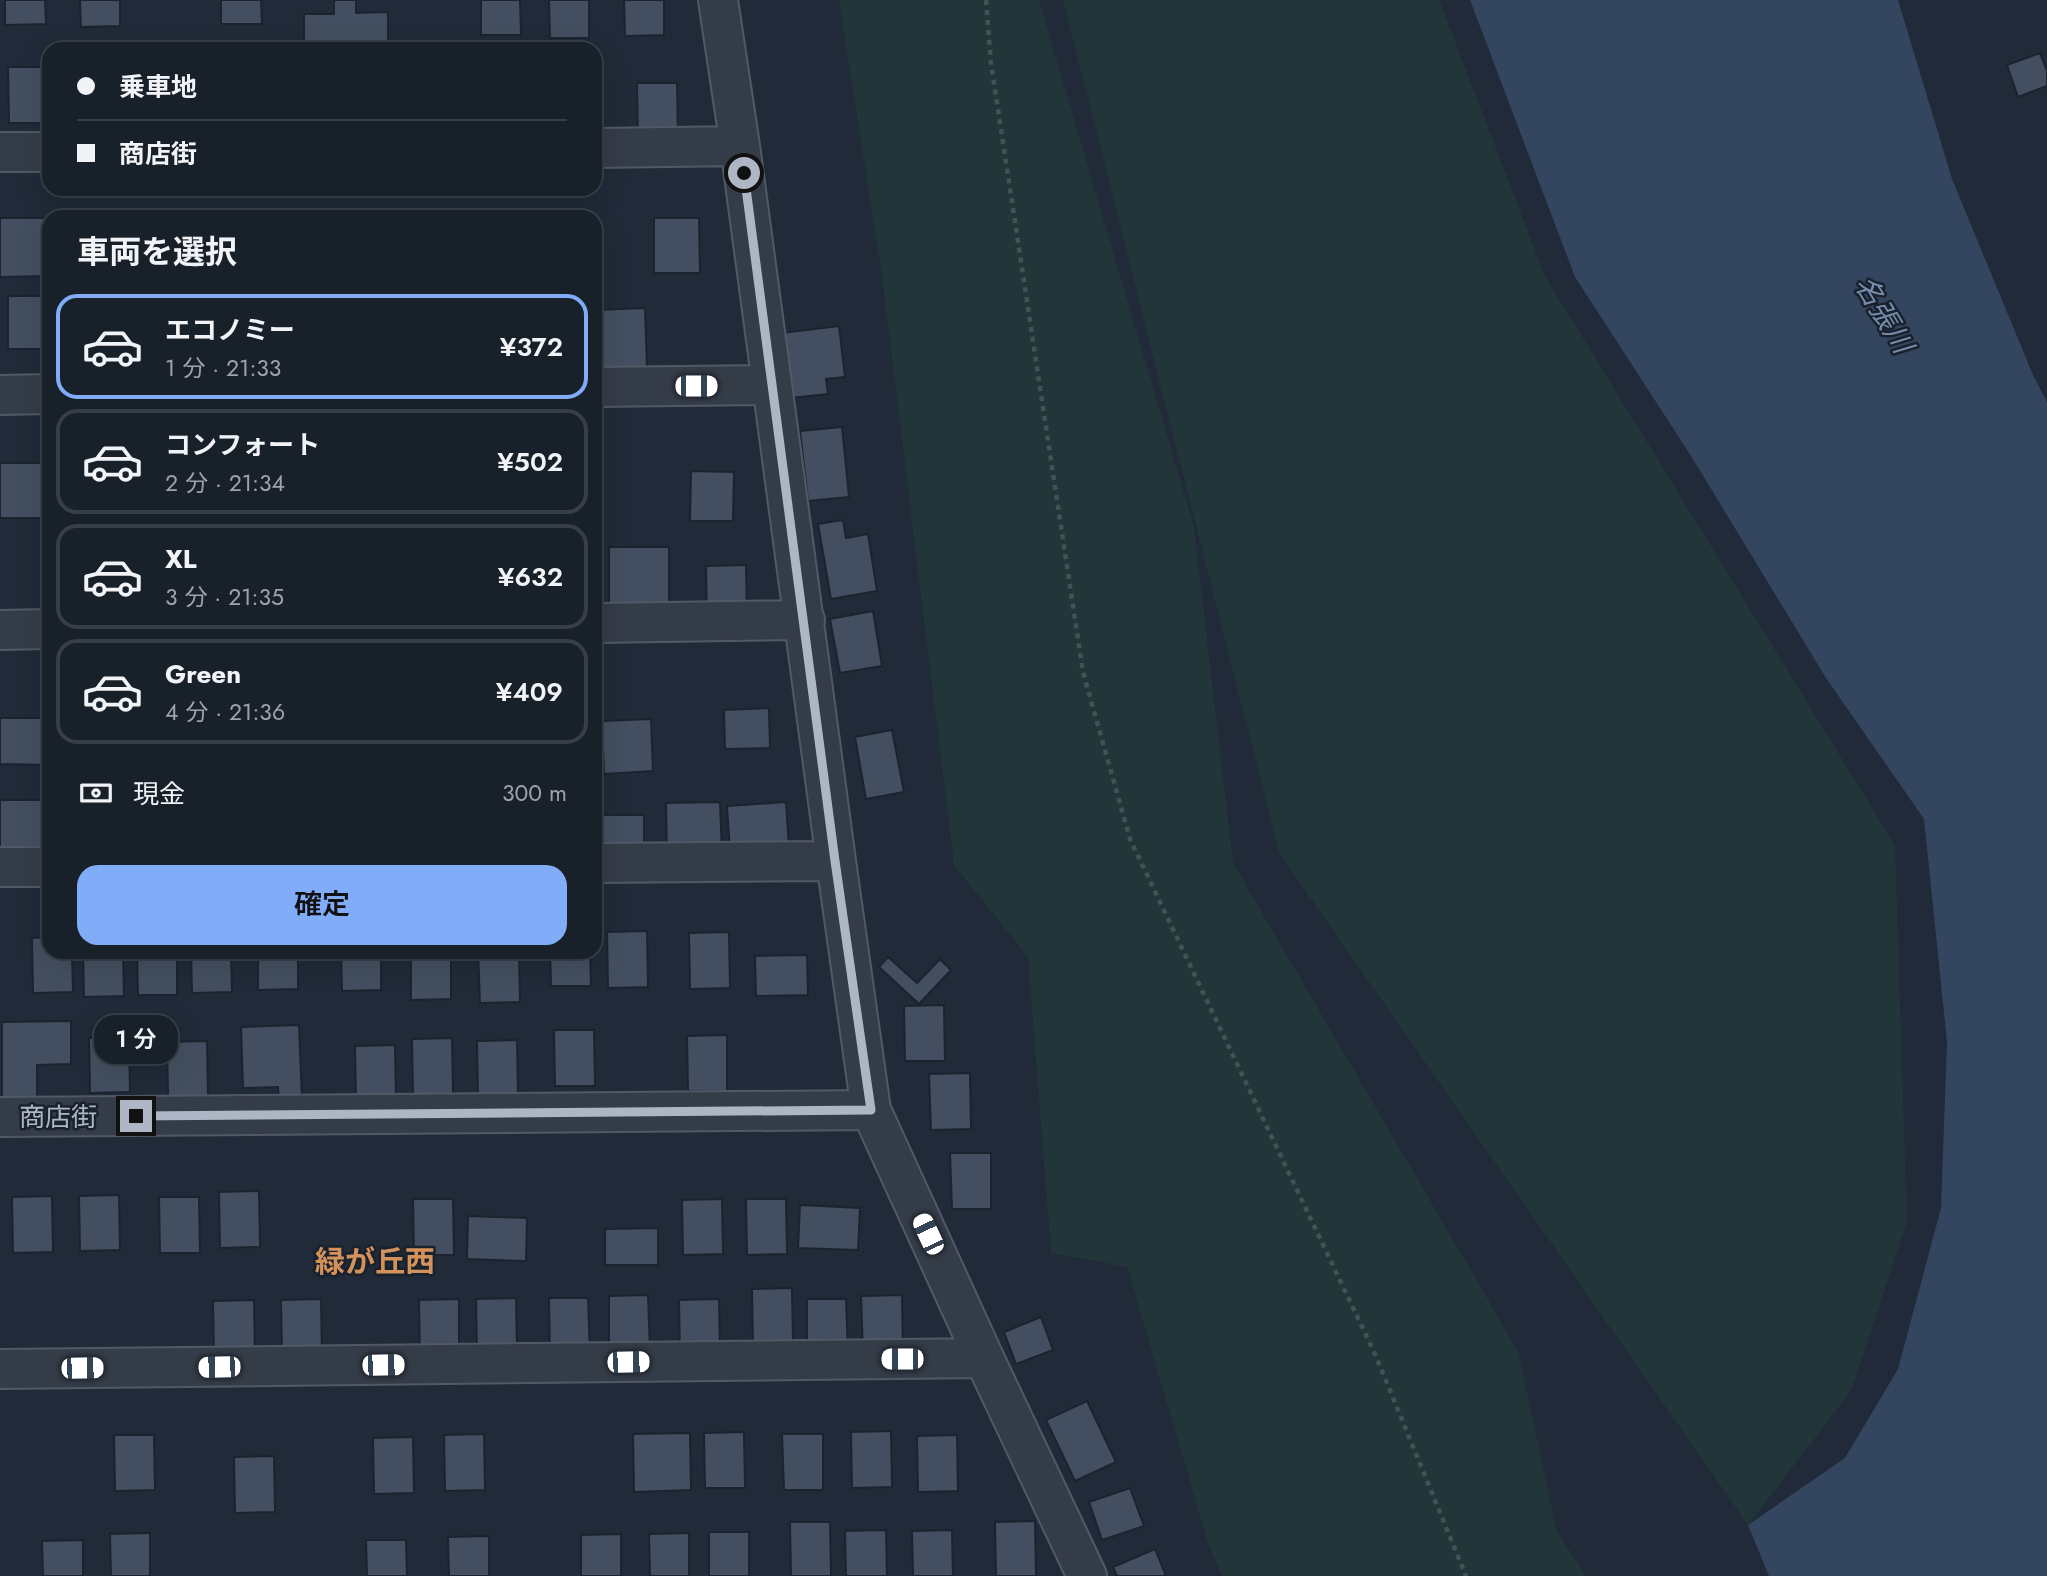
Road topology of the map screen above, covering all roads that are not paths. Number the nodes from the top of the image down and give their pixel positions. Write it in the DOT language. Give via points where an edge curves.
graph roads {
  1 [pos="718,0"];
  2 [pos="740,146"];
  3 [pos="602,148"];
  4 [pos="0,152"];
  5 [pos="42,152"];
  6 [pos="772,385"];
  7 [pos="602,387"];
  8 [pos="42,394"];
  9 [pos="0,395"];
  10 [pos="805,620"];
  11 [pos="602,623"];
  12 [pos="42,629"];
  13 [pos="0,630"];
  14 [pos="835,861"];
  15 [pos="602,863"];
  16 [pos="0,867"];
  17 [pos="42,867"];
  18 [pos="871,1110"];
  19 [pos="0,1117"];
  20 [pos="984,1358"];
  21 [pos="0,1369"];
  22 [pos="1087,1576"];
  1 -- 2 [label="street"];
  2 -- 3 [label="street"];
  2 -- 6 [label="street"];
  4 -- 5 [label="street"];
  6 -- 7 [label="street"];
  6 -- 10 [label="street"];
  8 -- 9 [label="street"];
  10 -- 11 [label="street"];
  10 -- 14 [label="street"];
  12 -- 13 [label="street"];
  14 -- 15 [label="street"];
  14 -- 18 [label="street"];
  16 -- 17 [label="street"];
  18 -- 19 [label="street, 商店街"];
  18 -- 20 [label="street"];
  20 -- 21 [label="street"];
  20 -- 22 [label="street"];
}
